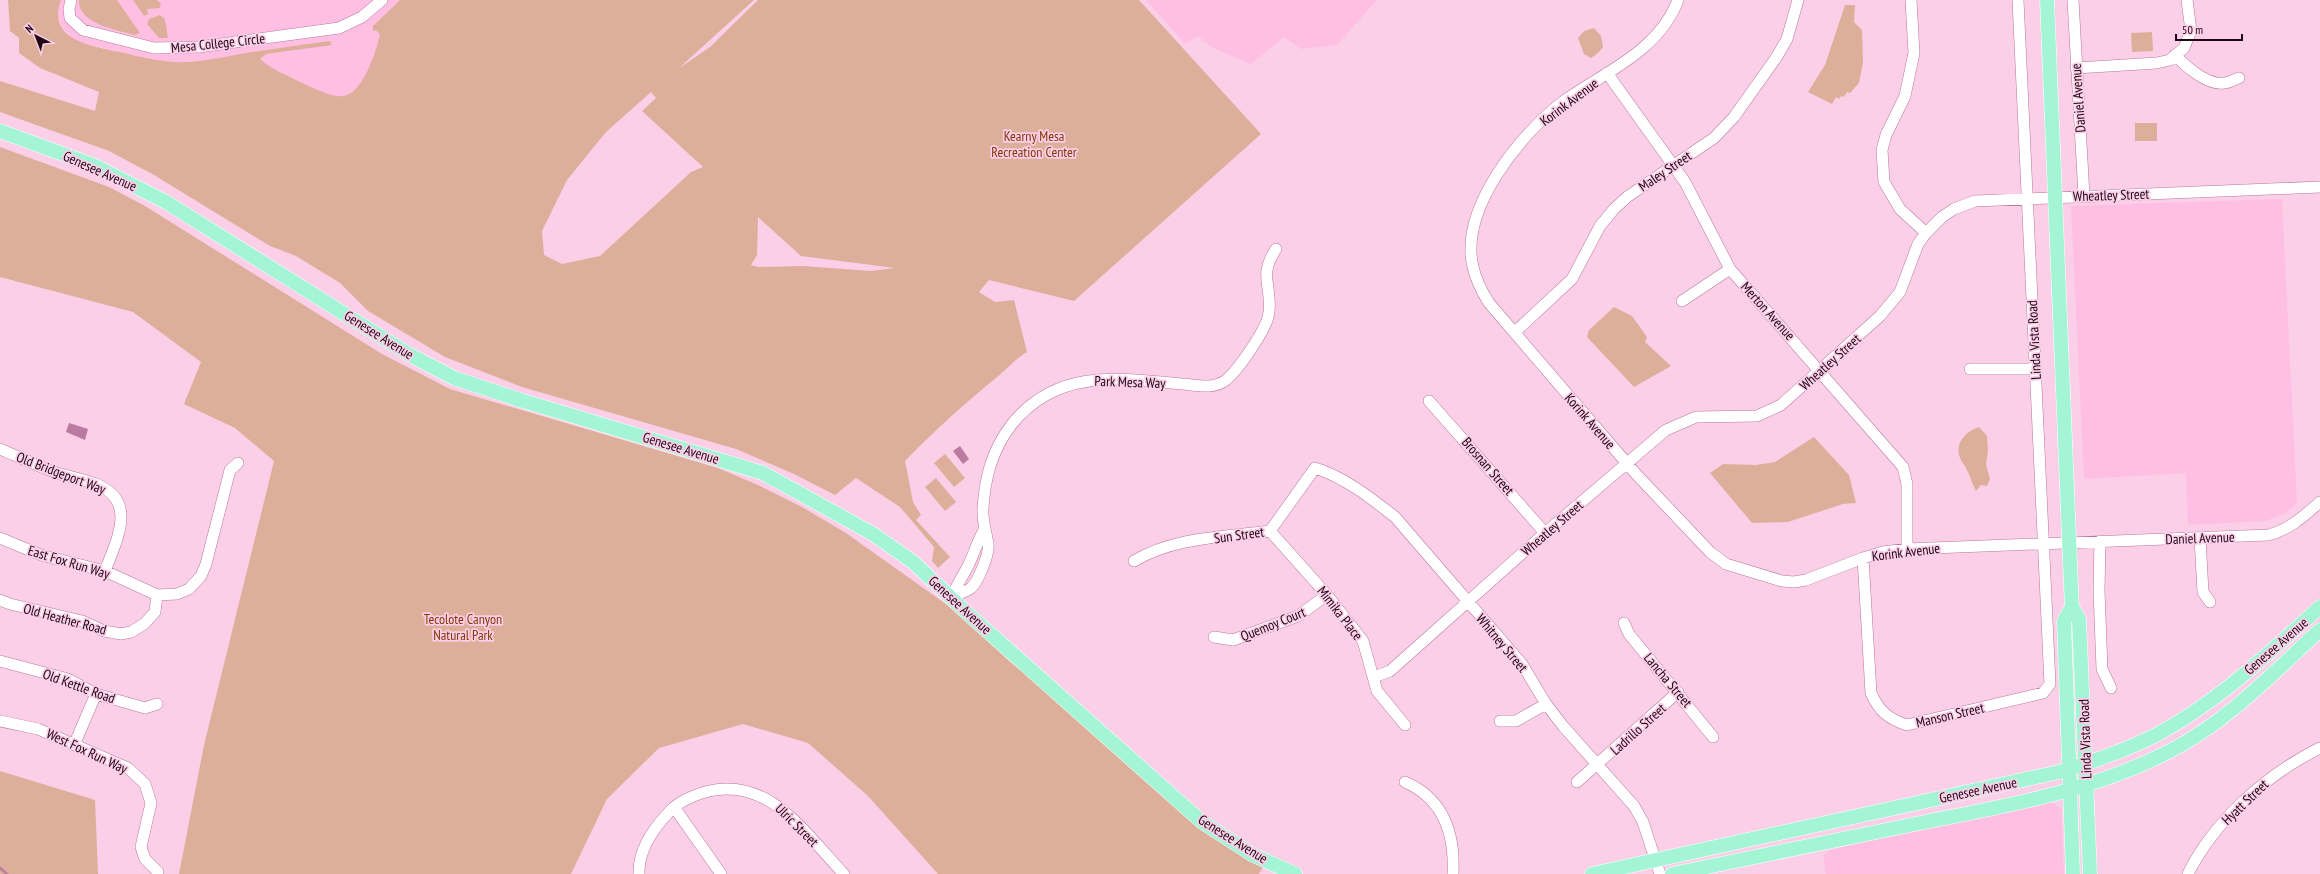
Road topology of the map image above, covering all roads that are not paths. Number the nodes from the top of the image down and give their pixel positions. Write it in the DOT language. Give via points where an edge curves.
graph roads {
  1 [pos="70,0"];
  2 [pos="382,0"];
  3 [pos="1678,0"];
  4 [pos="1798,0"];
  5 [pos="1911,0"];
  6 [pos="2018,0"];
  7 [pos="2047,0"];
  8 [pos="2073,0"];
  9 [pos="2187,0"];
  10 [pos="2175,55"];
  11 [pos="2076,68"];
  12 [pos="1607,73"];
  13 [pos="2240,78"];
  14 [pos="0,132"];
  15 [pos="1674,166"];
  16 [pos="2320,187"];
  17 [pos="2084,196"];
  18 [pos="2055,198"];
  19 [pos="2026,199"];
  20 [pos="1926,233"];
  21 [pos="1276,249"];
  22 [pos="1730,269"];
  23 [pos="1682,301"];
  24 [pos="1515,332"];
  25 [pos="1970,369"];
  26 [pos="2036,369"];
  27 [pos="1820,370"];
  28 [pos="1429,401"];
  29 [pos="0,449"];
  30 [pos="238,463"];
  31 [pos="1627,463"];
  32 [pos="1315,468"];
  33 [pos="2320,502"];
  34 [pos="1270,532"];
  35 [pos="1545,533"];
  36 [pos="0,538"];
  37 [pos="2200,538"];
  38 [pos="2100,541"];
  39 [pos="2069,542"];
  40 [pos="2042,543"];
  41 [pos="1908,549"];
  42 [pos="1863,558"];
  43 [pos="1134,561"];
  44 [pos="105,571"];
  45 [pos="157,595"];
  46 [pos="1327,595"];
  47 [pos="952,597"];
  48 [pos="0,600"];
  49 [pos="2210,602"];
  50 [pos="1467,603"];
  51 [pos="2072,607"];
  52 [pos="2320,607"];
  53 [pos="1624,623"];
  54 [pos="2320,630"];
  55 [pos="1214,637"];
  56 [pos="0,661"];
  57 [pos="1374,677"];
  58 [pos="2050,680"];
  59 [pos="2111,688"];
  60 [pos="1678,692"];
  61 [pos="96,694"];
  62 [pos="157,704"];
  63 [pos="1546,704"];
  64 [pos="0,721"];
  65 [pos="1500,721"];
  66 [pos="1405,725"];
  67 [pos="1713,737"];
  68 [pos="74,745"];
  69 [pos="2320,748"];
  70 [pos="2086,763"];
  71 [pos="1597,766"];
  72 [pos="2069,769"];
  73 [pos="1405,782"];
  74 [pos="1577,782"];
  75 [pos="2087,786"];
  76 [pos="2070,790"];
  77 [pos="674,807"];
  78 [pos="1656,860"];
  79 [pos="158,872"];
  80 [pos="639,874"];
  81 [pos="721,874"];
  82 [pos="844,874"];
  83 [pos="1295,874"];
  84 [pos="1453,874"];
  85 [pos="1592,874"];
  86 [pos="1660,874"];
  87 [pos="1672,874"];
  88 [pos="2073,874"];
  89 [pos="2090,874"];
  90 [pos="2188,874"];
  1 -- 2 [label="street, Mesa College Circle" via="70,18 83,30 141,46 179,49 339,28 362,17"];
  3 -- 12 [label="street, Korink Avenue" via="1663,28 1640,51"];
  4 -- 15 [label="street, Maley Street" via="1787,39 1734,117 1714,138"];
  5 -- 20 [label="street" via="1914,53 1905,96 1886,134 1882,150 1884,182 1900,209"];
  6 -- 19 [label="street, Linda Vista Road"];
  7 -- 18 [label="main road, Linda Vista Road"];
  8 -- 11 [label="street, Daniel Avenue"];
  9 -- 10 [label="street" via="2191,31 2184,48"];
  10 -- 11 [label="street" via="2170,60 2157,63"];
  10 -- 13 [label="street" via="2185,66 2204,78 2223,84"];
  11 -- 17 [label="street, Daniel Avenue"];
  12 -- 15 [label="street, Merton Avenue"];
  12 -- 24 [label="street, Korink Avenue" via="1542,120 1519,146 1500,170 1474,224 1473,267 1482,291 1489,303"];
  14 -- 47 [label="main road, Genesee Avenue" via="93,165 166,202 410,356 454,378 763,473 873,534 913,562"];
  15 -- 22 [label="street, Merton Avenue" via="1685,182"];
  15 -- 24 [label="street, Maley Street" via="1627,197 1614,209 1600,226 1572,280"];
  16 -- 17 [label="street, Wheatley Street"];
  17 -- 18 [label="street, Wheatley Street"];
  18 -- 19 [label="street, Wheatley Street"];
  18 -- 39 [label="main road, Linda Vista Road"];
  19 -- 20 [label="street, Wheatley Street" via="1975,201 1954,209"];
  19 -- 26 [label="street, Linda Vista Road"];
  20 -- 27 [label="street, Wheatley Street" via="1918,244 1900,292 1880,316"];
  21 -- 47 [label="street, Park Mesa Way" via="1267,266 1269,310 1265,328 1226,380 1212,387 1127,379 1094,379 1070,385 1038,400 1012,424 993,454 987,471 984,490 984,530 988,545 983,567 971,588"];
  22 -- 23 [label="street"];
  22 -- 27 [label="street, Merton Avenue"];
  24 -- 31 [label="street, Korink Avenue"];
  25 -- 26 [label="street"];
  26 -- 40 [label="street, Linda Vista Road"];
  27 -- 31 [label="street, Wheatley Street" via="1782,405 1757,416 1696,417 1676,424"];
  27 -- 41 [label="street, Merton Avenue" via="1903,467 1907,484"];
  28 -- 35 [label="street, Brosnan Street"];
  29 -- 44 [label="street, Old Bridgeport Way" via="56,472 95,484 109,490 116,498 121,508 122,523"];
  30 -- 45 [label="street, East Fox Run Way" via="230,470 201,576 189,589 177,594"];
  31 -- 35 [label="street, Wheatley Street"];
  31 -- 42 [label="street, Korink Avenue" via="1710,552 1726,564 1782,581 1794,582 1806,580"];
  32 -- 34 [label="street, Sun Street"];
  32 -- 50 [label="street, Whitney Street" via="1330,473 1395,517"];
  33 -- 37 [label="street, Daniel Avenue" via="2295,523 2277,533"];
  34 -- 43 [label="street, Sun Street" via="1170,545 1149,552"];
  34 -- 46 [label="street, Mimika Place"];
  35 -- 50 [label="street, Wheatley Street"];
  36 -- 44 [label="street, East Fox Run Way" via="41,555"];
  37 -- 38 [label="street, Daniel Avenue"];
  37 -- 49 [label="street" via="2203,592"];
  38 -- 39 [label="street, Daniel Avenue"];
  38 -- 59 [label="street" via="2102,669"];
  39 -- 40 [label="street, Korink Avenue"];
  39 -- 51 [label="main road, Linda Vista Road"];
  40 -- 41 [label="street, Korink Avenue"];
  40 -- 58 [label="street, Linda Vista Road"];
  41 -- 42 [label="street, Korink Avenue"];
  42 -- 58 [label="street, Manson Street" via="1871,693 1878,708 1891,719 1907,725 2043,693"];
  44 -- 45 [label="street, East Fox Run Way"];
  45 -- 48 [label="street, Old Heather Road" via="155,612 144,624 131,632 121,634"];
  46 -- 55 [label="street, Quemoy Court" via="1298,616 1233,640"];
  46 -- 57 [label="street, Mimika Place" via="1363,641"];
  47 -- 83 [label="main road, Genesee Avenue" via="1202,822 1253,855"];
  50 -- 57 [label="street, Wheatley Street" via="1390,671"];
  50 -- 63 [label="street, Whitney Street" via="1522,664"];
  51 -- 70 [label="main road, Linda Vista Road" via="2079,619"];
  51 -- 72 [label="main road, Linda Vista Road" via="2064,621"];
  52 -- 70 [label="main road, Genesee Avenue" via="2249,671 2206,704 2158,734"];
  53 -- 60 [label="street, Lancha Street" via="1629,634"];
  54 -- 75 [label="main road, Genesee Avenue" via="2242,701 2211,725 2169,752"];
  56 -- 61 [label="street, Old Kettle Road" via="68,679"];
  57 -- 66 [label="street, Mimika Place" via="1377,691"];
  60 -- 67 [label="street, Lancha Street"];
  60 -- 71 [label="street, Ladrillo Street"];
  61 -- 62 [label="street, Old Kettle Road" via="145,708"];
  61 -- 68 [label="street"];
  63 -- 65 [label="street" via="1516,721"];
  63 -- 71 [label="street, Whitney Street"];
  64 -- 68 [label="street, West Fox Run Way" via="38,729"];
  68 -- 79 [label="street, West Fox Run Way" via="128,768 145,784 151,803 141,847 145,859"];
  69 -- 90 [label="street, Hyatt Street" via="2275,774 2250,795 2219,828"];
  70 -- 72 [label="main road, Genesee Avenue"];
  70 -- 75 [label="main road, Linda Vista Road"];
  71 -- 74 [label="street, Ladrillo Street"];
  71 -- 78 [label="street, Whitney Street" via="1634,806 1643,822"];
  72 -- 76 [label="main road, Linda Vista Road"];
  72 -- 78 [label="main road, Genesee Avenue"];
  73 -- 84 [label="street" via="1420,788 1438,809 1450,832 1454,850"];
  75 -- 76 [label="main road, Genesee Avenue"];
  75 -- 89 [label="main road, Linda Vista Road"];
  76 -- 87 [label="main road, Genesee Avenue"];
  76 -- 88 [label="main road, Linda Vista Road"];
  77 -- 80 [label="street, Ulric Street" via="657,825 645,846"];
  77 -- 81 [label="street"];
  77 -- 82 [label="street, Ulric Street" via="695,795 723,788 749,791 772,801 787,813"];
  78 -- 85 [label="main road, Genesee Avenue"];
  78 -- 86 [label="street, Whitney Street"];
}
